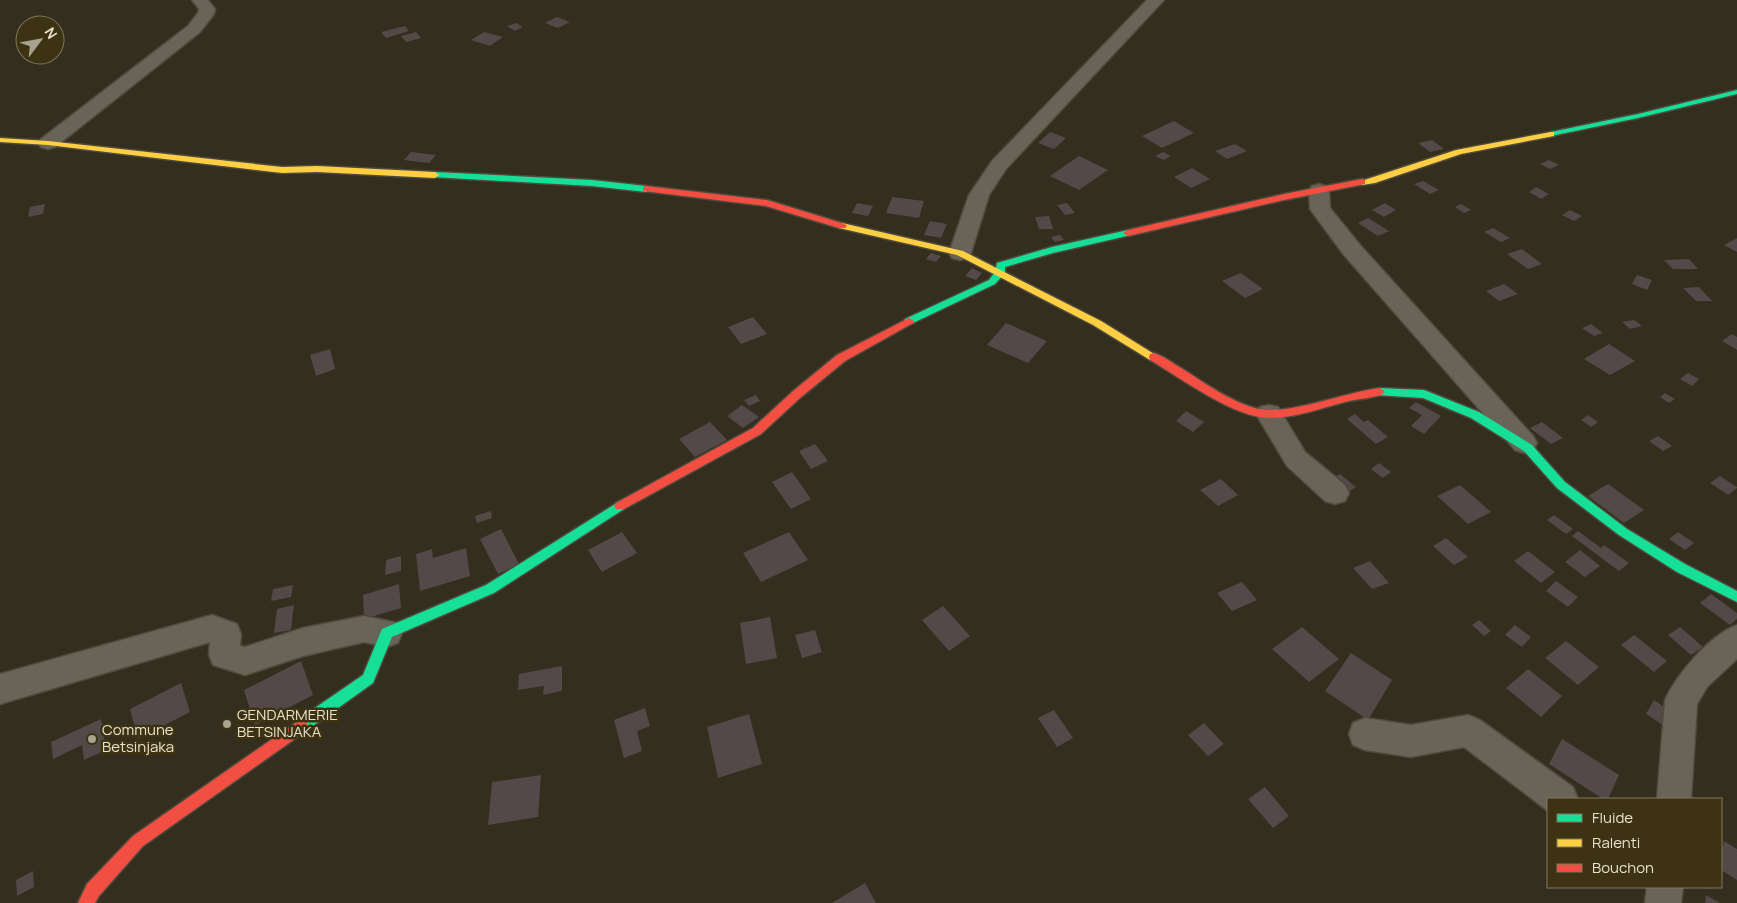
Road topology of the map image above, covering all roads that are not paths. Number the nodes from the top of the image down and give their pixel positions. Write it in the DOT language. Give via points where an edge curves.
graph roads {
  1 [pos="200,0"];
  2 [pos="1156,0"];
  3 [pos="1737,92"];
  4 [pos="0,140"];
  5 [pos="48,143"];
  6 [pos="1319,190"];
  7 [pos="960,253"];
  8 [pos="1000,272"];
  9 [pos="1269,414"];
  10 [pos="1528,448"];
  11 [pos="1335,493"];
  12 [pos="1737,596"];
  13 [pos="387,632"];
  14 [pos="1737,639"];
  15 [pos="0,689"];
  16 [pos="1365,734"];
  17 [pos="1560,798"];
  18 [pos="1674,798"];
  19 [pos="1665,888"];
  20 [pos="86,903"];
  21 [pos="1663,903"];
  1 -- 5 [label="street" via="207,9 206,14 194,28"];
  2 -- 7 [label="street" via="999,165 979,195"];
  3 -- 6 [label="street" via="1460,152 1374,180"];
  4 -- 5 [label="street"];
  5 -- 7 [label="street" via="282,170 541,180 726,197 767,203 846,227"];
  6 -- 8 [label="street" via="1007,261 1000,264"];
  6 -- 10 [label="street" via="1320,209 1352,250"];
  7 -- 8 [label="street"];
  8 -- 9 [label="street" via="1097,323 1240,407"];
  8 -- 13 [label="street" via="992,282 923,313 841,358 757,431 623,504 490,589"];
  9 -- 10 [label="street" via="1360,393 1424,394 1475,415"];
  9 -- 11 [label="street" via="1296,460"];
  10 -- 12 [label="street" via="1561,485 1623,532 1681,568"];
  13 -- 15 [label="street" via="364,629 303,642 245,661 224,655 226,634 212,628"];
  13 -- 20 [label="street" via="368,680 138,841 93,890"];
  14 -- 18 [label="street" via="1696,677 1681,700"];
  16 -- 17 [label="street" via="1410,741 1468,731"];
  19 -- 21 [label="street"];
}
